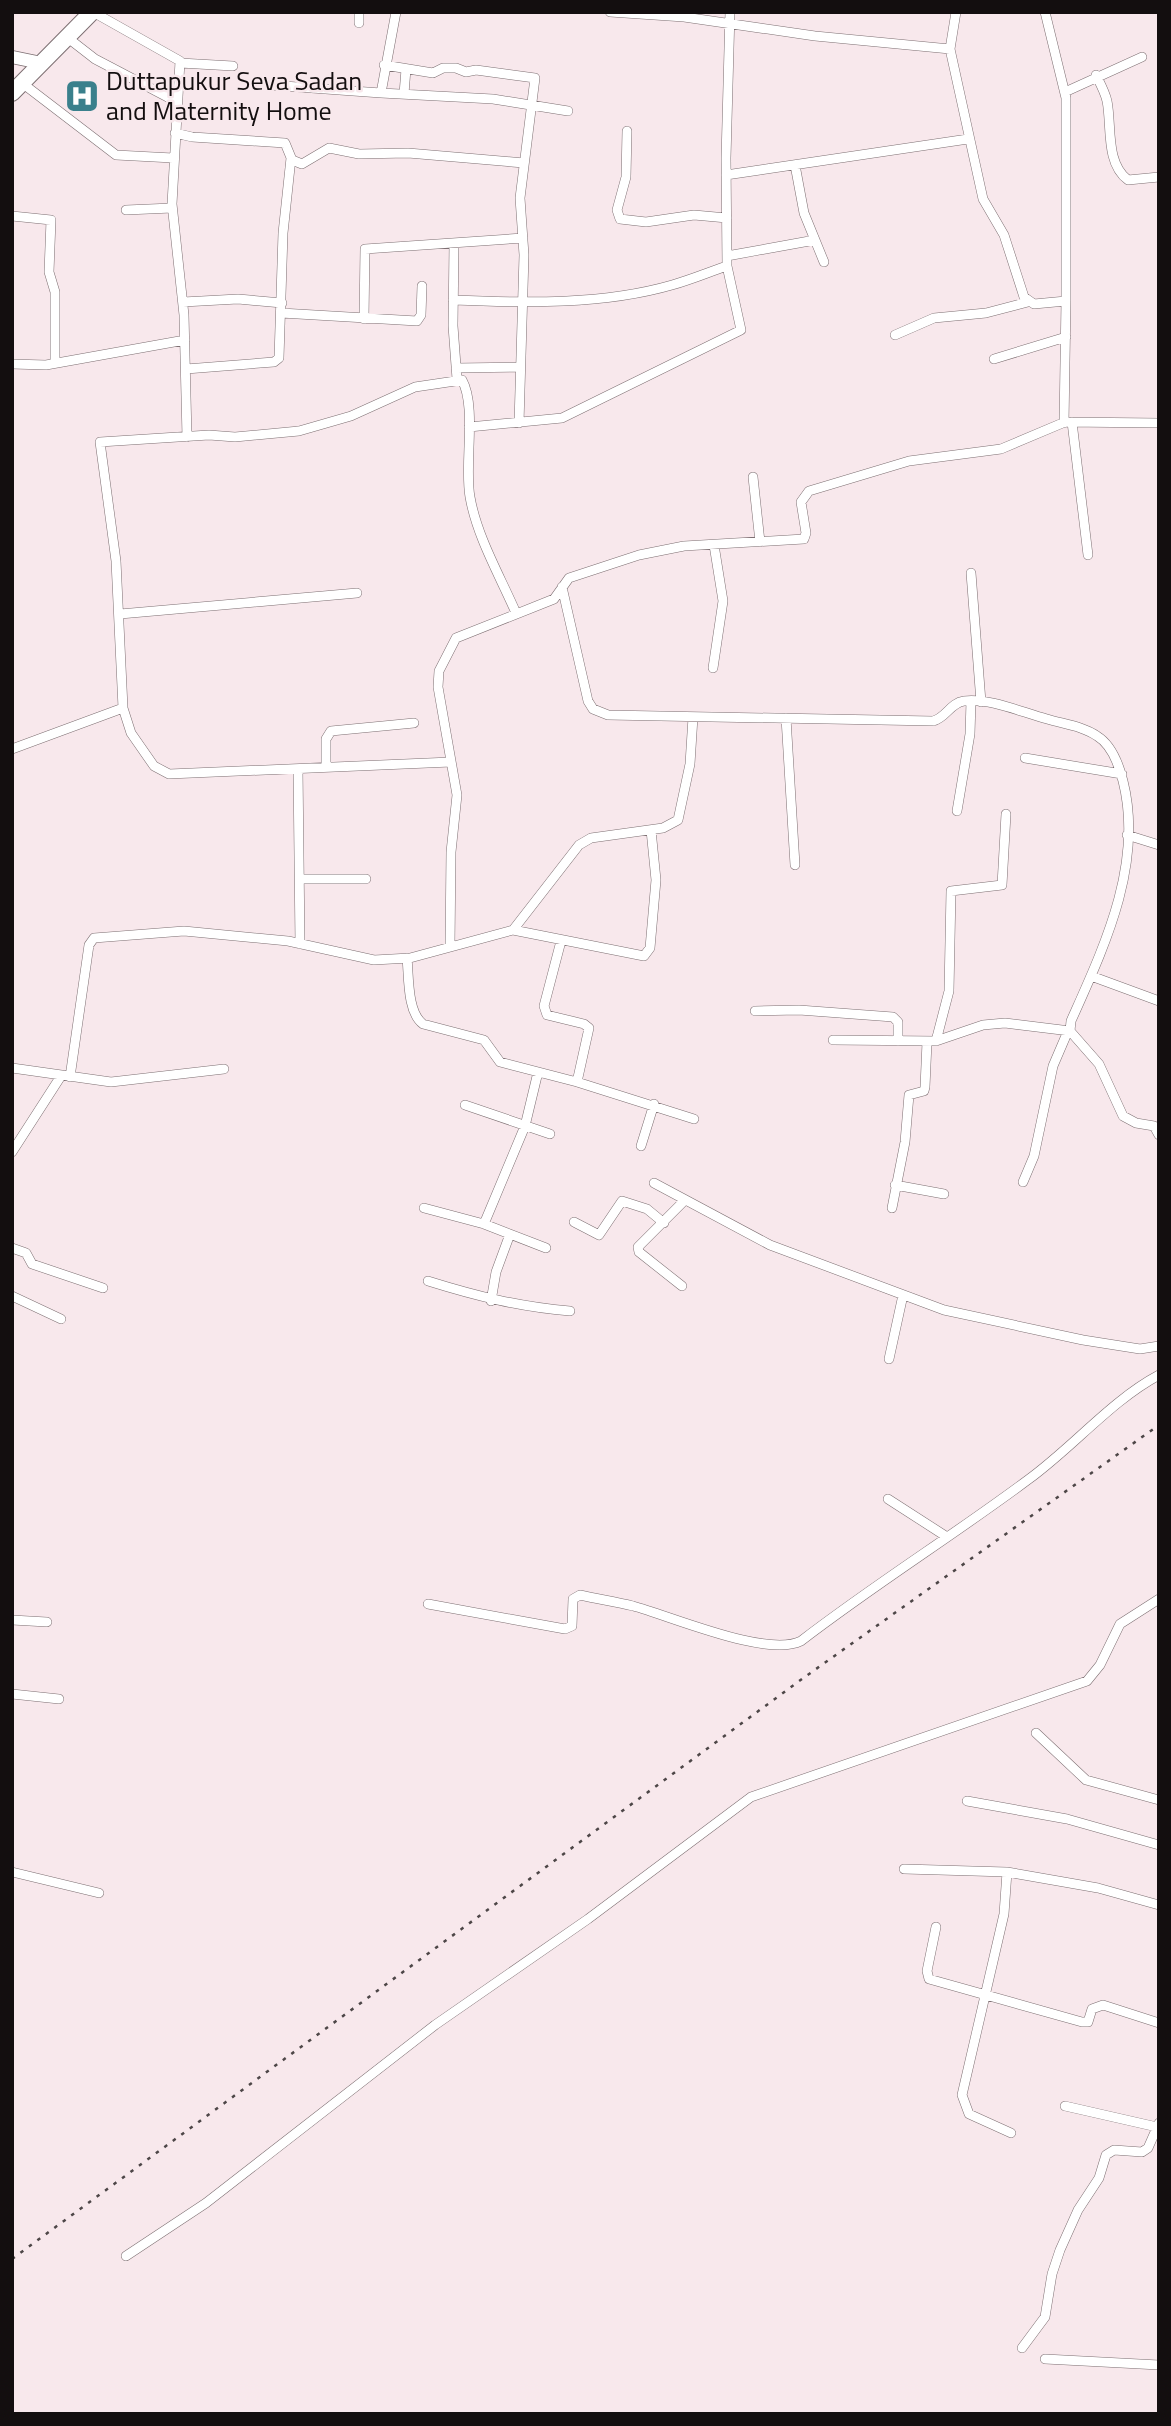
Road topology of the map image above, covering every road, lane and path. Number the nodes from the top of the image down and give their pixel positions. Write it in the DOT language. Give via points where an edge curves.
graph roads {
  1 [pos="93,12"];
  2 [pos="359,12"];
  3 [pos="396,12"];
  4 [pos="610,12"];
  5 [pos="618,12"];
  6 [pos="730,12"];
  7 [pos="956,12"];
  8 [pos="1045,12"];
  9 [pos="685,15"];
  10 [pos="359,23"];
  11 [pos="729,23"];
  12 [pos="68,38"];
  13 [pos="950,49"];
  14 [pos="12,57"];
  15 [pos="1142,57"];
  16 [pos="41,63"];
  17 [pos="180,63"];
  18 [pos="384,65"];
  19 [pos="233,66"];
  20 [pos="406,69"];
  21 [pos="1096,75"];
  22 [pos="270,85"];
  23 [pos="17,88"];
  24 [pos="1065,92"];
  25 [pos="381,93"];
  26 [pos="404,94"];
  27 [pos="177,102"];
  28 [pos="533,106"];
  29 [pos="568,111"];
  30 [pos="627,131"];
  31 [pos="175,132"];
  32 [pos="968,139"];
  33 [pos="291,158"];
  34 [pos="173,159"];
  35 [pos="524,163"];
  36 [pos="795,165"];
  37 [pos="726,175"];
  38 [pos="1159,177"];
  39 [pos="172,208"];
  40 [pos="126,210"];
  41 [pos="12,216"];
  42 [pos="727,218"];
  43 [pos="523,238"];
  44 [pos="814,240"];
  45 [pos="454,244"];
  46 [pos="727,261"];
  47 [pos="824,262"];
  48 [pos="422,286"];
  49 [pos="453,300"];
  50 [pos="521,301"];
  51 [pos="183,302"];
  52 [pos="1028,302"];
  53 [pos="1066,302"];
  54 [pos="281,308"];
  55 [pos="364,319"];
  56 [pos="895,335"];
  57 [pos="1066,338"];
  58 [pos="185,340"];
  59 [pos="994,359"];
  60 [pos="54,363"];
  61 [pos="12,364"];
  62 [pos="520,367"];
  63 [pos="456,368"];
  64 [pos="186,369"];
  65 [pos="457,379"];
  66 [pos="1068,422"];
  67 [pos="519,423"];
  68 [pos="1159,423"];
  69 [pos="469,427"];
  70 [pos="187,437"];
  71 [pos="753,477"];
  72 [pos="760,542"];
  73 [pos="714,545"];
  74 [pos="1088,555"];
  75 [pos="971,573"];
  76 [pos="562,587"];
  77 [pos="356,593"];
  78 [pos="516,612"];
  79 [pos="120,614"];
  80 [pos="713,668"];
  81 [pos="971,701"];
  82 [pos="981,702"];
  83 [pos="123,708"];
  84 [pos="693,717"];
  85 [pos="786,719"];
  86 [pos="414,723"];
  87 [pos="12,750"];
  88 [pos="1025,758"];
  89 [pos="451,762"];
  90 [pos="326,767"];
  91 [pos="298,769"];
  92 [pos="1122,774"];
  93 [pos="957,811"];
  94 [pos="1006,814"];
  95 [pos="651,830"];
  96 [pos="1127,835"];
  97 [pos="1159,845"];
  98 [pos="795,865"];
  99 [pos="300,879"];
  100 [pos="366,879"];
  101 [pos="513,930"];
  102 [pos="561,941"];
  103 [pos="300,944"];
  104 [pos="450,946"];
  105 [pos="407,958"];
  106 [pos="1091,976"];
  107 [pos="1159,1001"];
  108 [pos="755,1011"];
  109 [pos="1069,1031"];
  110 [pos="832,1040"];
  111 [pos="898,1041"];
  112 [pos="932,1041"];
  113 [pos="12,1068"];
  114 [pos="224,1069"];
  115 [pos="538,1072"];
  116 [pos="65,1076"];
  117 [pos="577,1082"];
  118 [pos="654,1104"];
  119 [pos="465,1105"];
  120 [pos="694,1119"];
  121 [pos="526,1126"];
  122 [pos="550,1134"];
  123 [pos="1159,1135"];
  124 [pos="640,1146"];
  125 [pos="12,1152"];
  126 [pos="1023,1182"];
  127 [pos="654,1183"];
  128 [pos="895,1185"];
  129 [pos="944,1194"];
  130 [pos="685,1199"];
  131 [pos="424,1208"];
  132 [pos="891,1209"];
  133 [pos="574,1222"];
  134 [pos="664,1223"];
  135 [pos="484,1224"];
  136 [pos="510,1234"];
  137 [pos="12,1248"];
  138 [pos="546,1248"];
  139 [pos="428,1280"];
  140 [pos="682,1286"];
  141 [pos="103,1288"];
  142 [pos="902,1295"];
  143 [pos="12,1296"];
  144 [pos="491,1301"];
  145 [pos="570,1311"];
  146 [pos="61,1319"];
  147 [pos="1159,1346"];
  148 [pos="889,1359"];
  149 [pos="1159,1375"];
  150 [pos="888,1499"];
  151 [pos="947,1537"];
  152 [pos="1159,1599"];
  153 [pos="428,1604"];
  154 [pos="12,1620"];
  155 [pos="47,1622"];
  156 [pos="12,1694"];
  157 [pos="60,1699"];
  158 [pos="1036,1733"];
  159 [pos="1159,1800"];
  160 [pos="967,1801"];
  161 [pos="1159,1845"];
  162 [pos="904,1869"];
  163 [pos="12,1872"];
  164 [pos="1007,1872"];
  165 [pos="99,1893"];
  166 [pos="1159,1905"];
  167 [pos="936,1927"];
  168 [pos="985,1995"];
  169 [pos="1159,2023"];
  170 [pos="1065,2106"];
  171 [pos="1158,2125"];
  172 [pos="1011,2133"];
  173 [pos="126,2256"];
  174 [pos="1022,2348"];
  175 [pos="1045,2359"];
  176 [pos="1159,2365"];
  1 -- 12 [label="highway"];
  1 -- 17 [label="street" via="177,57"];
  2 -- 10 [label="street"];
  3 -- 18 [label="street"];
  4 -- 5 [label="street"];
  5 -- 9 [label="street"];
  6 -- 11 [label="street"];
  7 -- 13 [label="street"];
  8 -- 24 [label="street"];
  9 -- 11 [label="street"];
  11 -- 13 [label="street"];
  11 -- 37 [label="street"];
  12 -- 16 [label="highway"];
  12 -- 27 [label="street" via="95,59"];
  13 -- 32 [label="street"];
  14 -- 16 [label="street"];
  15 -- 21 [label="street"];
  16 -- 23 [label="highway"];
  17 -- 19 [label="street"];
  17 -- 27 [label="street"];
  18 -- 20 [label="street"];
  18 -- 25 [label="street"];
  20 -- 26 [label="street"];
  20 -- 28 [label="street" via="433,73 456,68 532,76"];
  21 -- 24 [label="street"];
  21 -- 38 [label="street" via="1106,97 1112,152 1123,175 1128,180"];
  22 -- 25 [label="street"];
  23 -- 34 [label="street" via="116,155"];
  24 -- 53 [label="street"];
  25 -- 26 [label="street"];
  26 -- 28 [label="street"];
  27 -- 31 [label="street"];
  28 -- 29 [label="street"];
  28 -- 35 [label="street"];
  30 -- 42 [label="street" via="626,177 617,210 620,219"];
  31 -- 33 [label="street" via="281,142 287,144"];
  31 -- 34 [label="street"];
  32 -- 36 [label="street"];
  32 -- 52 [label="street" via="983,199 1004,235"];
  33 -- 35 [label="street" via="306,164 329,148 357,154 408,153"];
  33 -- 54 [label="street"];
  34 -- 39 [label="street"];
  35 -- 43 [label="street" via="520,198"];
  36 -- 37 [label="street"];
  36 -- 44 [label="street"];
  37 -- 42 [label="street"];
  39 -- 40 [label="street"];
  39 -- 51 [label="street"];
  41 -- 60 [label="street" via="51,220"];
  42 -- 46 [label="street"];
  43 -- 45 [label="street"];
  43 -- 50 [label="street"];
  44 -- 46 [label="street"];
  44 -- 47 [label="street"];
  45 -- 49 [label="street"];
  45 -- 55 [label="street" via="365,249"];
  46 -- 50 [label="street" via="660,288"];
  46 -- 67 [label="street" via="741,326 738,334 562,418"];
  48 -- 55 [label="street" via="419,320"];
  49 -- 50 [label="street"];
  49 -- 63 [label="street"];
  50 -- 62 [label="street"];
  51 -- 54 [label="street" via="239,299"];
  51 -- 58 [label="street"];
  52 -- 53 [label="street"];
  52 -- 56 [label="street" via="986,313 934,318"];
  53 -- 57 [label="street"];
  54 -- 55 [label="street"];
  54 -- 64 [label="street" via="277,361"];
  57 -- 59 [label="street"];
  57 -- 66 [label="street"];
  58 -- 60 [label="street"];
  58 -- 64 [label="street"];
  60 -- 61 [label="street"];
  62 -- 63 [label="street"];
  62 -- 67 [label="street"];
  63 -- 65 [label="street"];
  64 -- 70 [label="street"];
  65 -- 69 [label="street" via="464,382"];
  65 -- 70 [label="street" via="407,390 351,416 299,431"];
  66 -- 68 [label="street"];
  66 -- 72 [label="street" via="1001,449 909,461 809,491 801,502 805,538"];
  66 -- 74 [label="street"];
  67 -- 69 [label="street"];
  69 -- 78 [label="street" via="468,478 474,515"];
  70 -- 79 [label="street" via="100,442"];
  71 -- 72 [label="street"];
  72 -- 73 [label="street"];
  73 -- 76 [label="street" via="639,555 569,578"];
  73 -- 80 [label="street" via="723,601"];
  75 -- 82 [label="street"];
  76 -- 78 [label="street" via="554,600"];
  76 -- 84 [label="street" via="593,709 608,715"];
  77 -- 79 [label="street"];
  78 -- 89 [label="street" via="456,638 439,671"];
  79 -- 83 [label="street"];
  81 -- 82 [label="street"];
  81 -- 85 [label="street" via="954,705 933,721"];
  81 -- 93 [label="street"];
  82 -- 92 [label="street" via="1098,736"];
  83 -- 87 [label="street"];
  83 -- 91 [label="street" via="131,733 146,755 169,774"];
  84 -- 85 [label="street"];
  84 -- 95 [label="street" via="682,813 672,825"];
  85 -- 98 [label="street"];
  86 -- 90 [label="street" via="331,731 326,739"];
  88 -- 92 [label="street"];
  89 -- 90 [label="street"];
  89 -- 104 [label="street" via="457,795"];
  90 -- 91 [label="street"];
  91 -- 99 [label="street"];
  92 -- 96 [label="street"];
  94 -- 112 [label="street" via="1002,884 951,891 949,991"];
  95 -- 101 [label="street" via="602,835 579,845"];
  95 -- 102 [label="street" via="656,880 648,953 637,957"];
  96 -- 97 [label="street"];
  96 -- 106 [label="street" via="1119,899"];
  99 -- 100 [label="street"];
  99 -- 103 [label="street"];
  101 -- 102 [label="street"];
  101 -- 104 [label="street"];
  102 -- 117 [label="street" via="544,1006 547,1015 589,1028"];
  103 -- 105 [label="street" via="363,959"];
  103 -- 116 [label="street" via="184,931 94,938"];
  104 -- 105 [label="street"];
  105 -- 115 [label="street" via="419,1022 484,1040 500,1062"];
  106 -- 107 [label="street"];
  106 -- 109 [label="street"];
  108 -- 111 [label="street" via="893,1017 898,1022"];
  109 -- 112 [label="street" via="1005,1023"];
  109 -- 123 [label="street" via="1099,1064 1123,1116 1154,1126"];
  109 -- 126 [label="street" via="1053,1066 1034,1156"];
  110 -- 111 [label="street"];
  111 -- 112 [label="street"];
  112 -- 128 [label="street" via="924,1091 909,1095"];
  113 -- 116 [label="street"];
  114 -- 116 [label="street" via="111,1082"];
  115 -- 117 [label="street"];
  115 -- 121 [label="street"];
  116 -- 125 [label="street"];
  117 -- 118 [label="street"];
  118 -- 120 [label="street"];
  118 -- 124 [label="street"];
  119 -- 121 [label="street"];
  121 -- 122 [label="street"];
  121 -- 135 [label="street"];
  127 -- 130 [label="street"];
  128 -- 129 [label="street"];
  128 -- 132 [label="street"];
  130 -- 134 [label="street"];
  130 -- 142 [label="street" via="770,1245"];
  131 -- 135 [label="street"];
  133 -- 134 [label="street" via="599,1234 618,1204 626,1201 647,1209"];
  134 -- 140 [label="street" via="640,1242 639,1252"];
  135 -- 136 [label="street"];
  136 -- 138 [label="street"];
  136 -- 144 [label="street"];
  137 -- 141 [label="street" via="26,1253 32,1264"];
  139 -- 144 [label="street"];
  142 -- 147 [label="street" via="1032,1331 1140,1349"];
  142 -- 148 [label="street"];
  143 -- 146 [label="street"];
  144 -- 145 [label="street"];
  149 -- 151 [label="street" via="1028,1480"];
  150 -- 151 [label="street"];
  151 -- 153 [label="street" via="789,1646 743,1639 580,1595 573,1599 572,1626 565,1629"];
  152 -- 173 [label="street" via="1120,1624 1087,1681 751,1797 588,1919 435,2025 206,2203"];
  154 -- 155 [label="street"];
  156 -- 157 [label="street"];
  158 -- 159 [label="street" via="1086,1780"];
  160 -- 161 [label="street" via="1067,1819"];
  162 -- 164 [label="street"];
  163 -- 165 [label="street"];
  164 -- 166 [label="street" via="1098,1888"];
  164 -- 168 [label="street" via="1004,1914"];
  167 -- 168 [label="street" via="928,1977"];
  168 -- 169 [label="street" via="1082,2022 1088,2022 1093,2009 1103,2005"];
  168 -- 172 [label="street" via="962,2095 970,2114"];
  170 -- 171 [label="street"];
  171 -- 174 [label="street" via="1142,2152 1114,2150 1106,2155 1099,2178 1060,2250 1045,2317"];
  175 -- 176 [label="street"];
}
